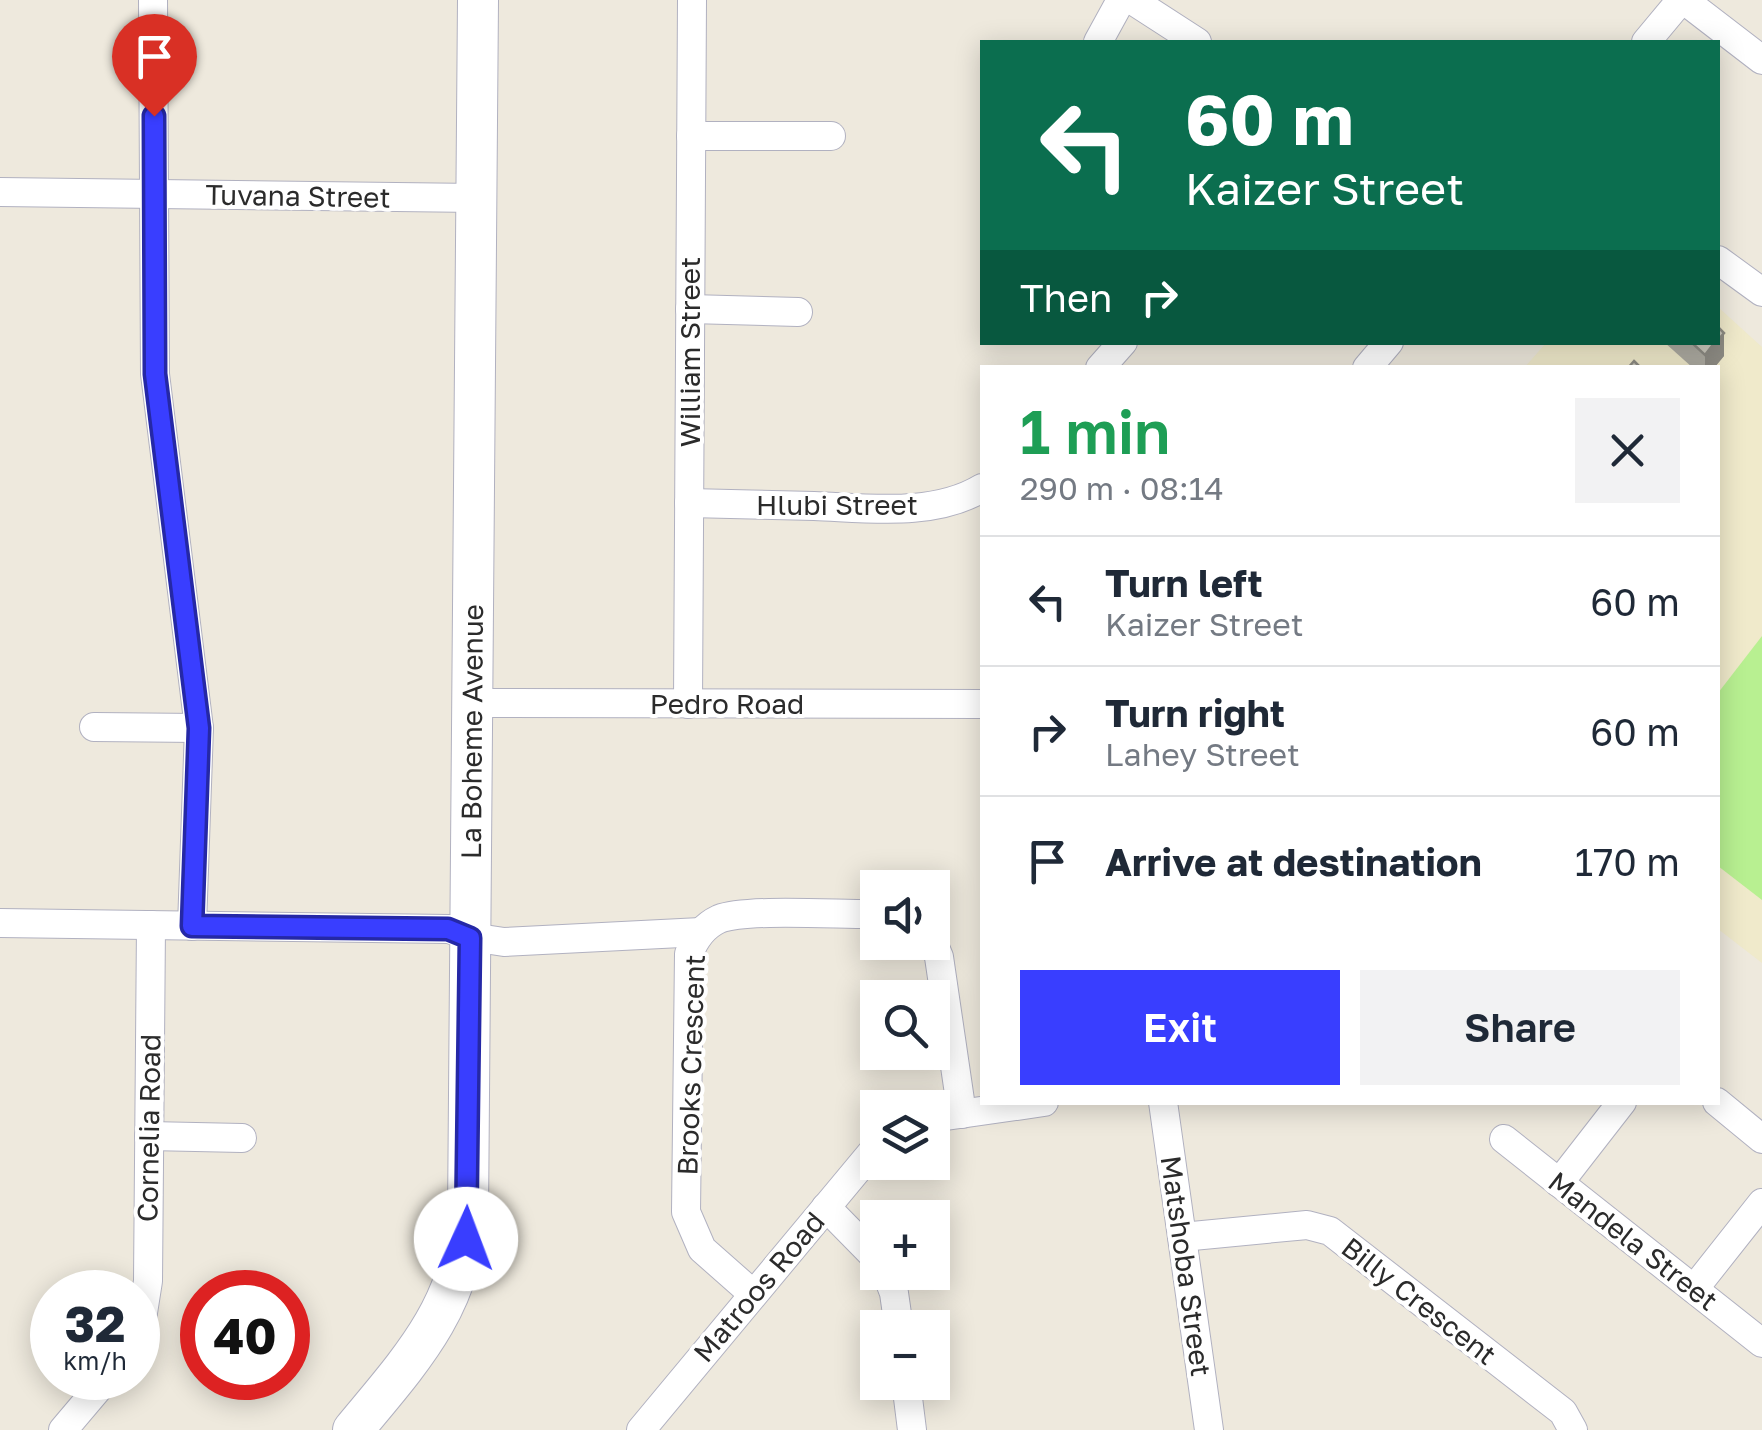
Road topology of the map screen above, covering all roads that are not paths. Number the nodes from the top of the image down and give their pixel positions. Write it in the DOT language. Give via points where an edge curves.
graph roads {
  1 [pos="153,0"];
  2 [pos="478,0"];
  3 [pos="692,0"];
  4 [pos="1121,0"];
  5 [pos="1132,0"];
  6 [pos="1682,0"];
  7 [pos="1099,40"];
  8 [pos="1193,40"];
  9 [pos="1648,40"];
  10 [pos="1762,60"];
  11 [pos="691,136"];
  12 [pos="832,136"];
  13 [pos="0,192"];
  14 [pos="154,194"];
  15 [pos="477,198"];
  16 [pos="1720,261"];
  17 [pos="1762,292"];
  18 [pos="690,309"];
  19 [pos="798,312"];
  20 [pos="1120,345"];
  21 [pos="1386,345"];
  22 [pos="1103,365"];
  23 [pos="1370,365"];
  24 [pos="980,489"];
  25 [pos="689,503"];
  26 [pos="472,703"];
  27 [pos="688,704"];
  28 [pos="980,704"];
  29 [pos="94,728"];
  30 [pos="199,728"];
  31 [pos="860,914"];
  32 [pos="0,923"];
  33 [pos="151,925"];
  34 [pos="192,926"];
  35 [pos="701,932"];
  36 [pos="470,938"];
  37 [pos="939,960"];
  38 [pos="1720,1104"];
  39 [pos="1024,1105"];
  40 [pos="1163,1105"];
  41 [pos="1620,1105"];
  42 [pos="962,1114"];
  43 [pos="950,1116"];
  44 [pos="149,1136"];
  45 [pos="242,1138"];
  46 [pos="1504,1139"];
  47 [pos="1762,1139"];
  48 [pos="860,1166"];
  49 [pos="1559,1183"];
  50 [pos="1762,1204"];
  51 [pos="826,1207"];
  52 [pos="1182,1237"];
  53 [pos="860,1242"];
  54 [pos="148,1270"];
  55 [pos="1694,1289"];
  56 [pos="754,1294"];
  57 [pos="1762,1343"];
  58 [pos="88,1400"];
  59 [pos="908,1400"];
  60 [pos="63,1430"];
  61 [pos="353,1430"];
  62 [pos="641,1430"];
  63 [pos="912,1430"];
  64 [pos="1209,1430"];
  65 [pos="1574,1430"];
  1 -- 14 [label="street"];
  2 -- 15 [label="street, La Boheme Avenue"];
  3 -- 11 [label="street, William Street"];
  4 -- 7 [label="street"];
  5 -- 8 [label="street"];
  6 -- 9 [label="street"];
  6 -- 10 [label="street"];
  11 -- 12 [label="street"];
  11 -- 18 [label="street, William Street"];
  13 -- 14 [label="street, Tuvana Street"];
  14 -- 15 [label="street, Tuvana Street"];
  14 -- 30 [label="street" via="155,374"];
  15 -- 26 [label="street, La Boheme Avenue"];
  16 -- 17 [label="street"];
  18 -- 19 [label="street"];
  18 -- 25 [label="street, William Street"];
  20 -- 22 [label="street"];
  21 -- 23 [label="street"];
  24 -- 25 [label="street, Hlubi Street" via="940,504 889,508"];
  25 -- 27 [label="street, William Street"];
  26 -- 27 [label="street, Pedro Road"];
  26 -- 36 [label="street, La Boheme Avenue"];
  27 -- 28 [label="street, Pedro Road"];
  29 -- 30 [label="street"];
  30 -- 34 [label="street"];
  31 -- 35 [label="street, Brooks Crescent" via="734,915"];
  32 -- 33 [label="street"];
  33 -- 34 [label="street"];
  33 -- 44 [label="street, Cornelia Road"];
  34 -- 36 [label="street" via="448,929"];
  35 -- 36 [label="street"];
  35 -- 56 [label="street, Brooks Crescent" via="688,966 686,1212 702,1249"];
  36 -- 61 [label="street, La Boheme Avenue" via="462,1262 431,1332"];
  37 -- 42 [label="street"];
  38 -- 47 [label="street"];
  39 -- 42 [label="street"];
  40 -- 52 [label="street, Matshoba Street"];
  41 -- 49 [label="street"];
  42 -- 43 [label="street"];
  44 -- 45 [label="street"];
  44 -- 54 [label="street, Cornelia Road"];
  46 -- 49 [label="street, Mandela Street"];
  48 -- 51 [label="street, Matroos Road"];
  49 -- 55 [label="street, Mandela Street"];
  50 -- 55 [label="street"];
  51 -- 53 [label="street"];
  51 -- 56 [label="street, Matroos Road"];
  52 -- 64 [label="street, Matshoba Street"];
  52 -- 65 [label="street, Billy Crescent" via="1307,1225 1330,1232 1564,1412"];
  55 -- 57 [label="street, Mandela Street"];
  56 -- 62 [label="street, Matroos Road"];
  58 -- 60 [label="street"];
  59 -- 63 [label="street"];
}
